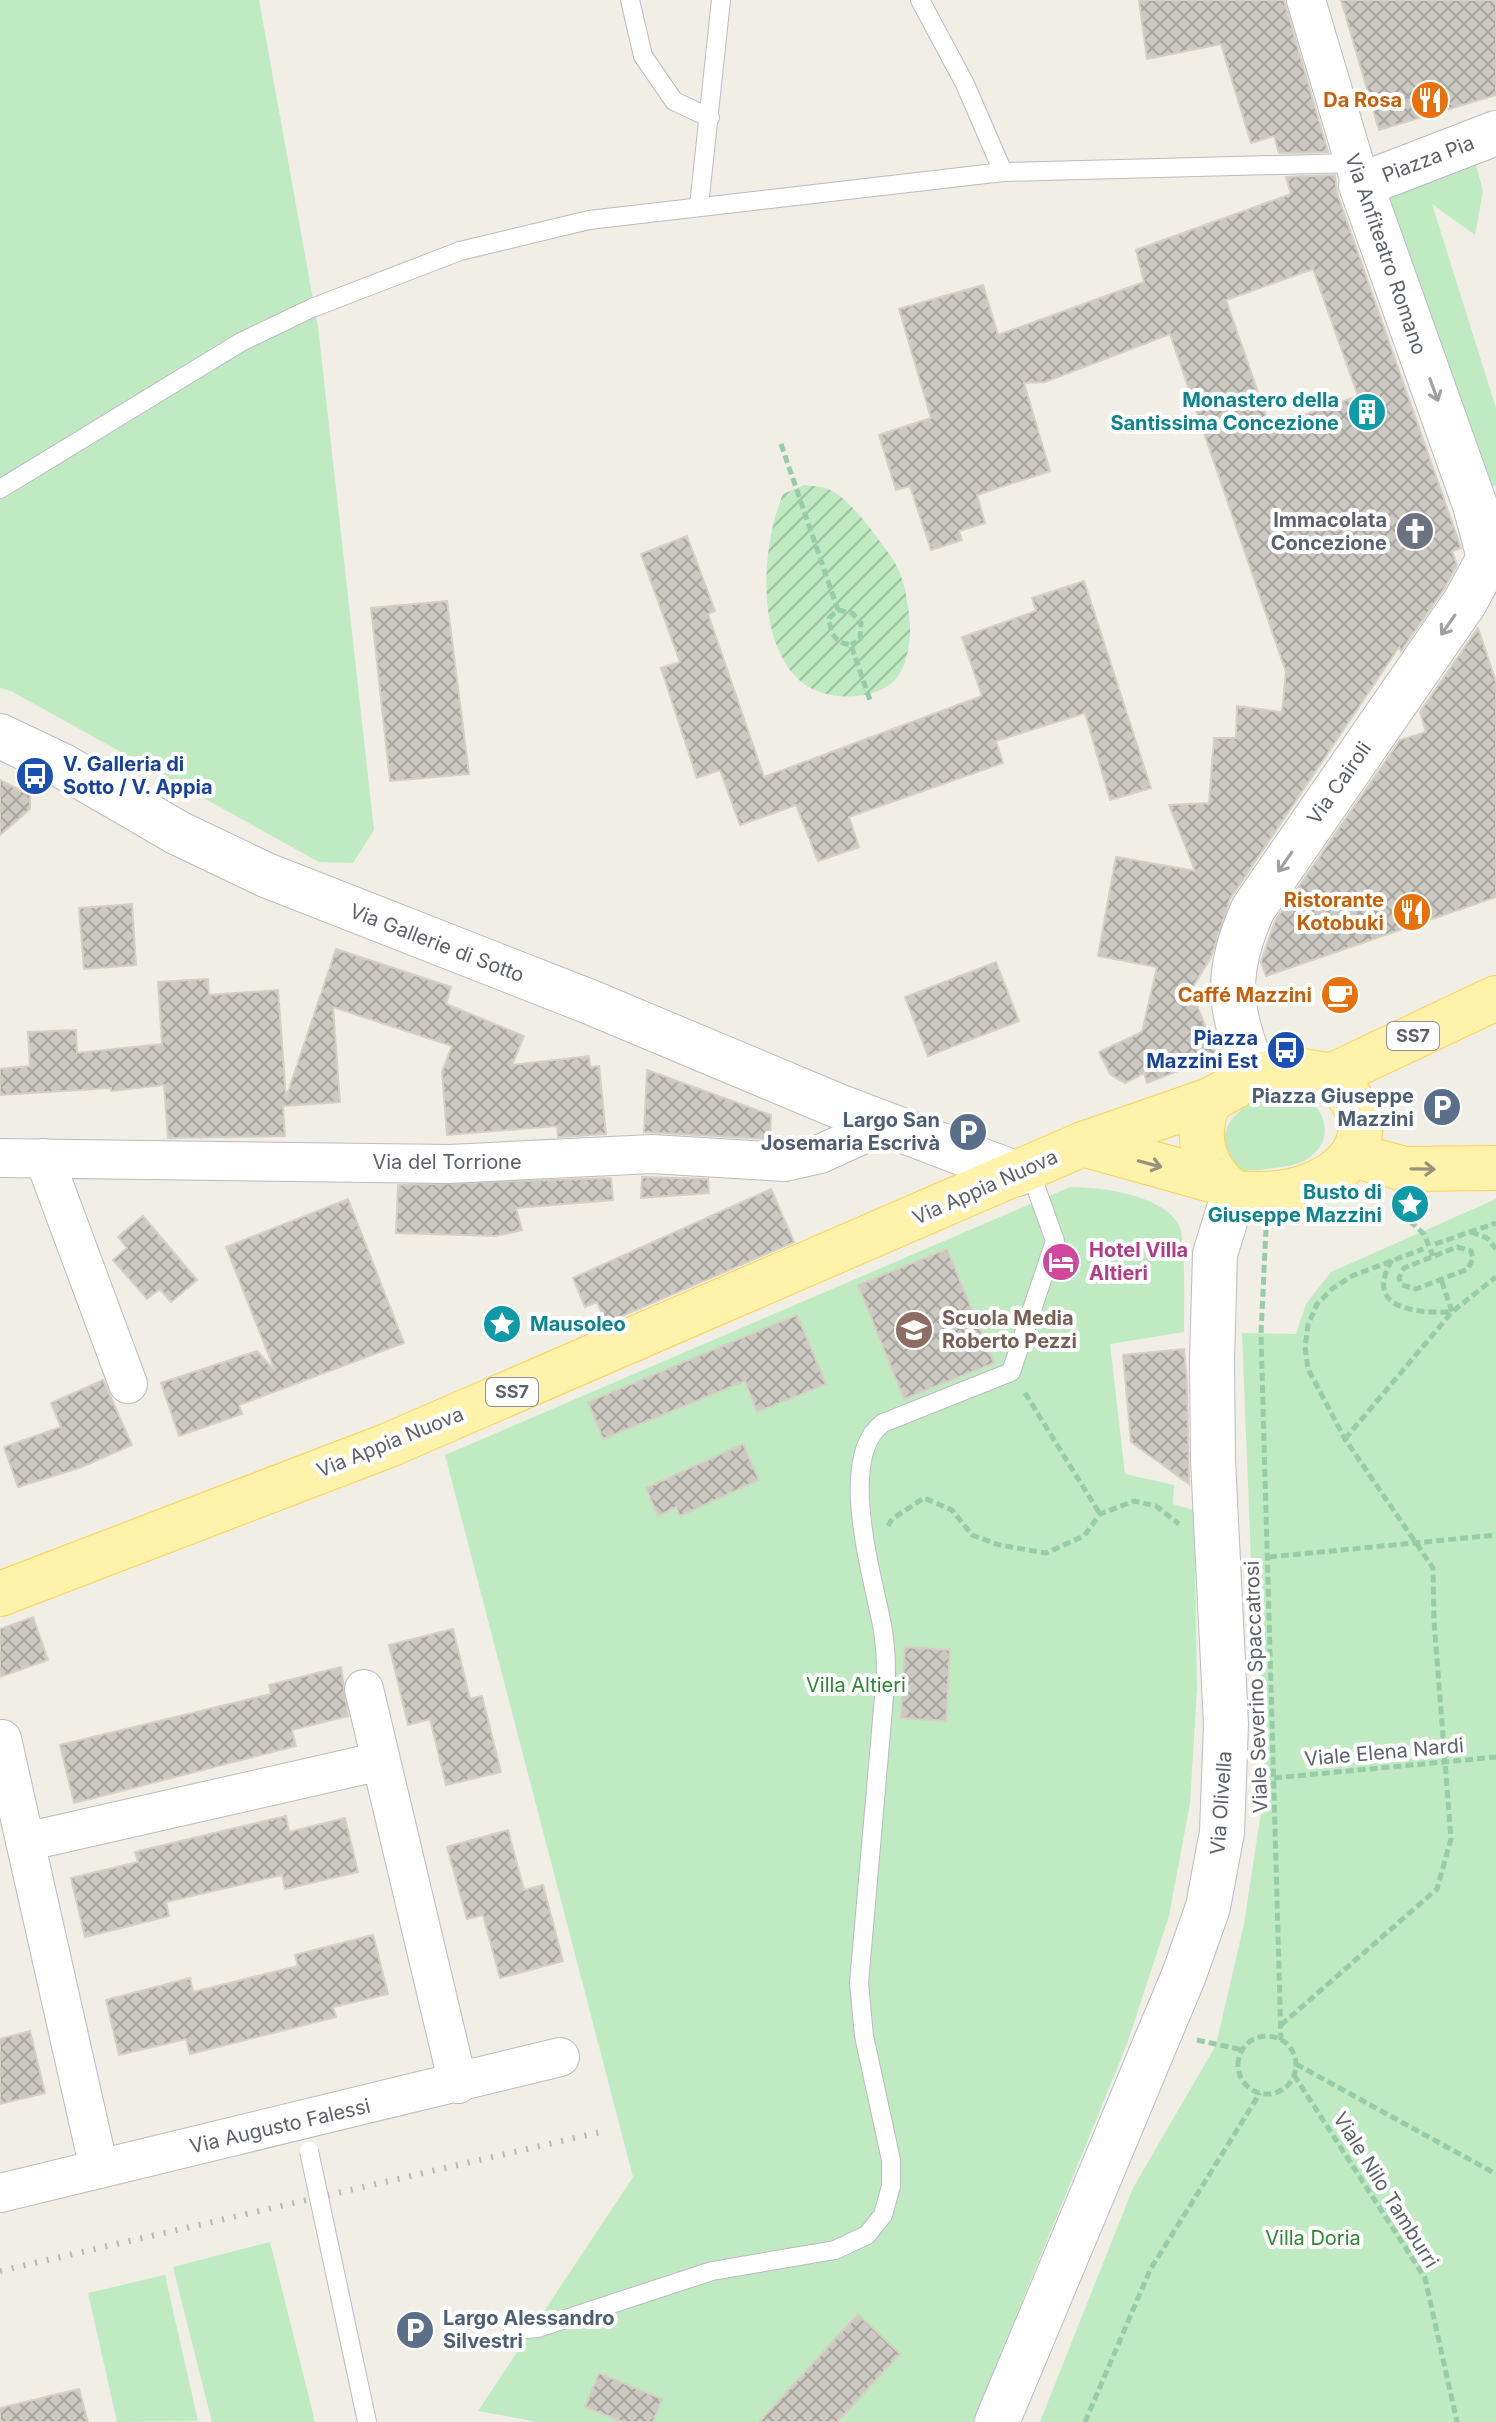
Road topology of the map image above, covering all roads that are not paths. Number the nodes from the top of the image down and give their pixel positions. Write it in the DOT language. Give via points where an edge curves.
graph roads {
  1 [pos="630,0"];
  2 [pos="721,0"];
  3 [pos="920,0"];
  4 [pos="1306,0"];
  5 [pos="710,118"];
  6 [pos="1496,133"];
  7 [pos="1003,172"];
  8 [pos="1357,174"];
  9 [pos="699,206"];
  10 [pos="0,489"];
  11 [pos="1485,502"];
  12 [pos="0,736"];
  13 [pos="1496,998"];
  14 [pos="1256,1075"];
  15 [pos="1331,1076"];
  16 [pos="1210,1100"];
  17 [pos="886,1124"];
  18 [pos="1083,1144"];
  19 [pos="1352,1155"];
  20 [pos="0,1158"];
  21 [pos="44,1158"];
  22 [pos="1496,1168"];
  23 [pos="1023,1171"];
  24 [pos="1240,1190"];
  25 [pos="128,1384"];
  26 [pos="0,1594"];
  27 [pos="364,1689"];
  28 [pos="2,1739"];
  29 [pos="381,1761"];
  30 [pos="25,1842"];
  31 [pos="560,2057"];
  32 [pos="458,2084"];
  33 [pos="305,2136"];
  34 [pos="99,2169"];
  35 [pos="0,2193"];
  36 [pos="513,2330"];
  37 [pos="367,2422"];
  38 [pos="997,2422"];
  1 -- 5 [label="lane" via="643,56 674,101"];
  2 -- 5 [label="lane"];
  3 -- 7 [label="lane" via="965,84"];
  4 -- 8 [label="street, Via Anfiteatro Romano"];
  5 -- 9 [label="lane"];
  6 -- 8 [label="main road, Piazza Pia"];
  7 -- 8 [label="lane"];
  7 -- 9 [label="lane"];
  8 -- 11 [label="main road, Via Anfiteatro Romano, one-way"];
  9 -- 10 [label="lane" via="589,220 460,251 312,308 241,342"];
  11 -- 14 [label="main road, Via Cairoli, one-way" via="1489,558 1481,575 1253,909 1240,938 1231,994 1239,1037"];
  12 -- 17 [label="main road, Via Gallerie di Sotto" via="266,875"];
  13 -- 15 [label="main road, SS7"];
  14 -- 15 [label="main road" via="1292,1069"];
  14 -- 16 [label="main road"];
  15 -- 19 [label="main road" via="1346,1088 1363,1125"];
  16 -- 18 [label="main road, Via Appia Nuova / SS7"];
  16 -- 24 [label="main road" via="1202,1149"];
  17 -- 21 [label="street, Via del Torrione" via="820,1154 785,1162 652,1154 449,1164"];
  17 -- 23 [label="main road"];
  18 -- 23 [label="main road, Via Appia Nuova / SS7"];
  18 -- 24 [label="main road, Via Appia Nuova, one-way"];
  19 -- 22 [label="main road, one-way" via="1405,1169"];
  19 -- 24 [label="main road" via="1307,1186"];
  20 -- 21 [label="street, Via del Torrione"];
  21 -- 25 [label="street"];
  23 -- 26 [label="main road, Via Appia Nuova / SS7" via="389,1445"];
  23 -- 36 [label="lane" via="1055,1241 1011,1372 883,1423 871,1433 861,1459 867,1561 883,1627 886,1674 859,1983 864,2036 891,2160 883,2215 867,2235 835,2250 712,2271 538,2328"];
  24 -- 38 [label="main road, Via Olivella" via="1215,1254 1212,1375 1226,1724 1222,1832 1208,1907"];
  27 -- 29 [label="street"];
  28 -- 30 [label="street"];
  29 -- 30 [label="street"];
  29 -- 32 [label="street"];
  30 -- 34 [label="street"];
  31 -- 32 [label="street, Via Augusto Falessi"];
  32 -- 33 [label="street, Via Augusto Falessi"];
  33 -- 34 [label="street, Via Augusto Falessi"];
  33 -- 37 [label="lane, bridge"];
  34 -- 35 [label="street, Via Augusto Falessi"];
}
